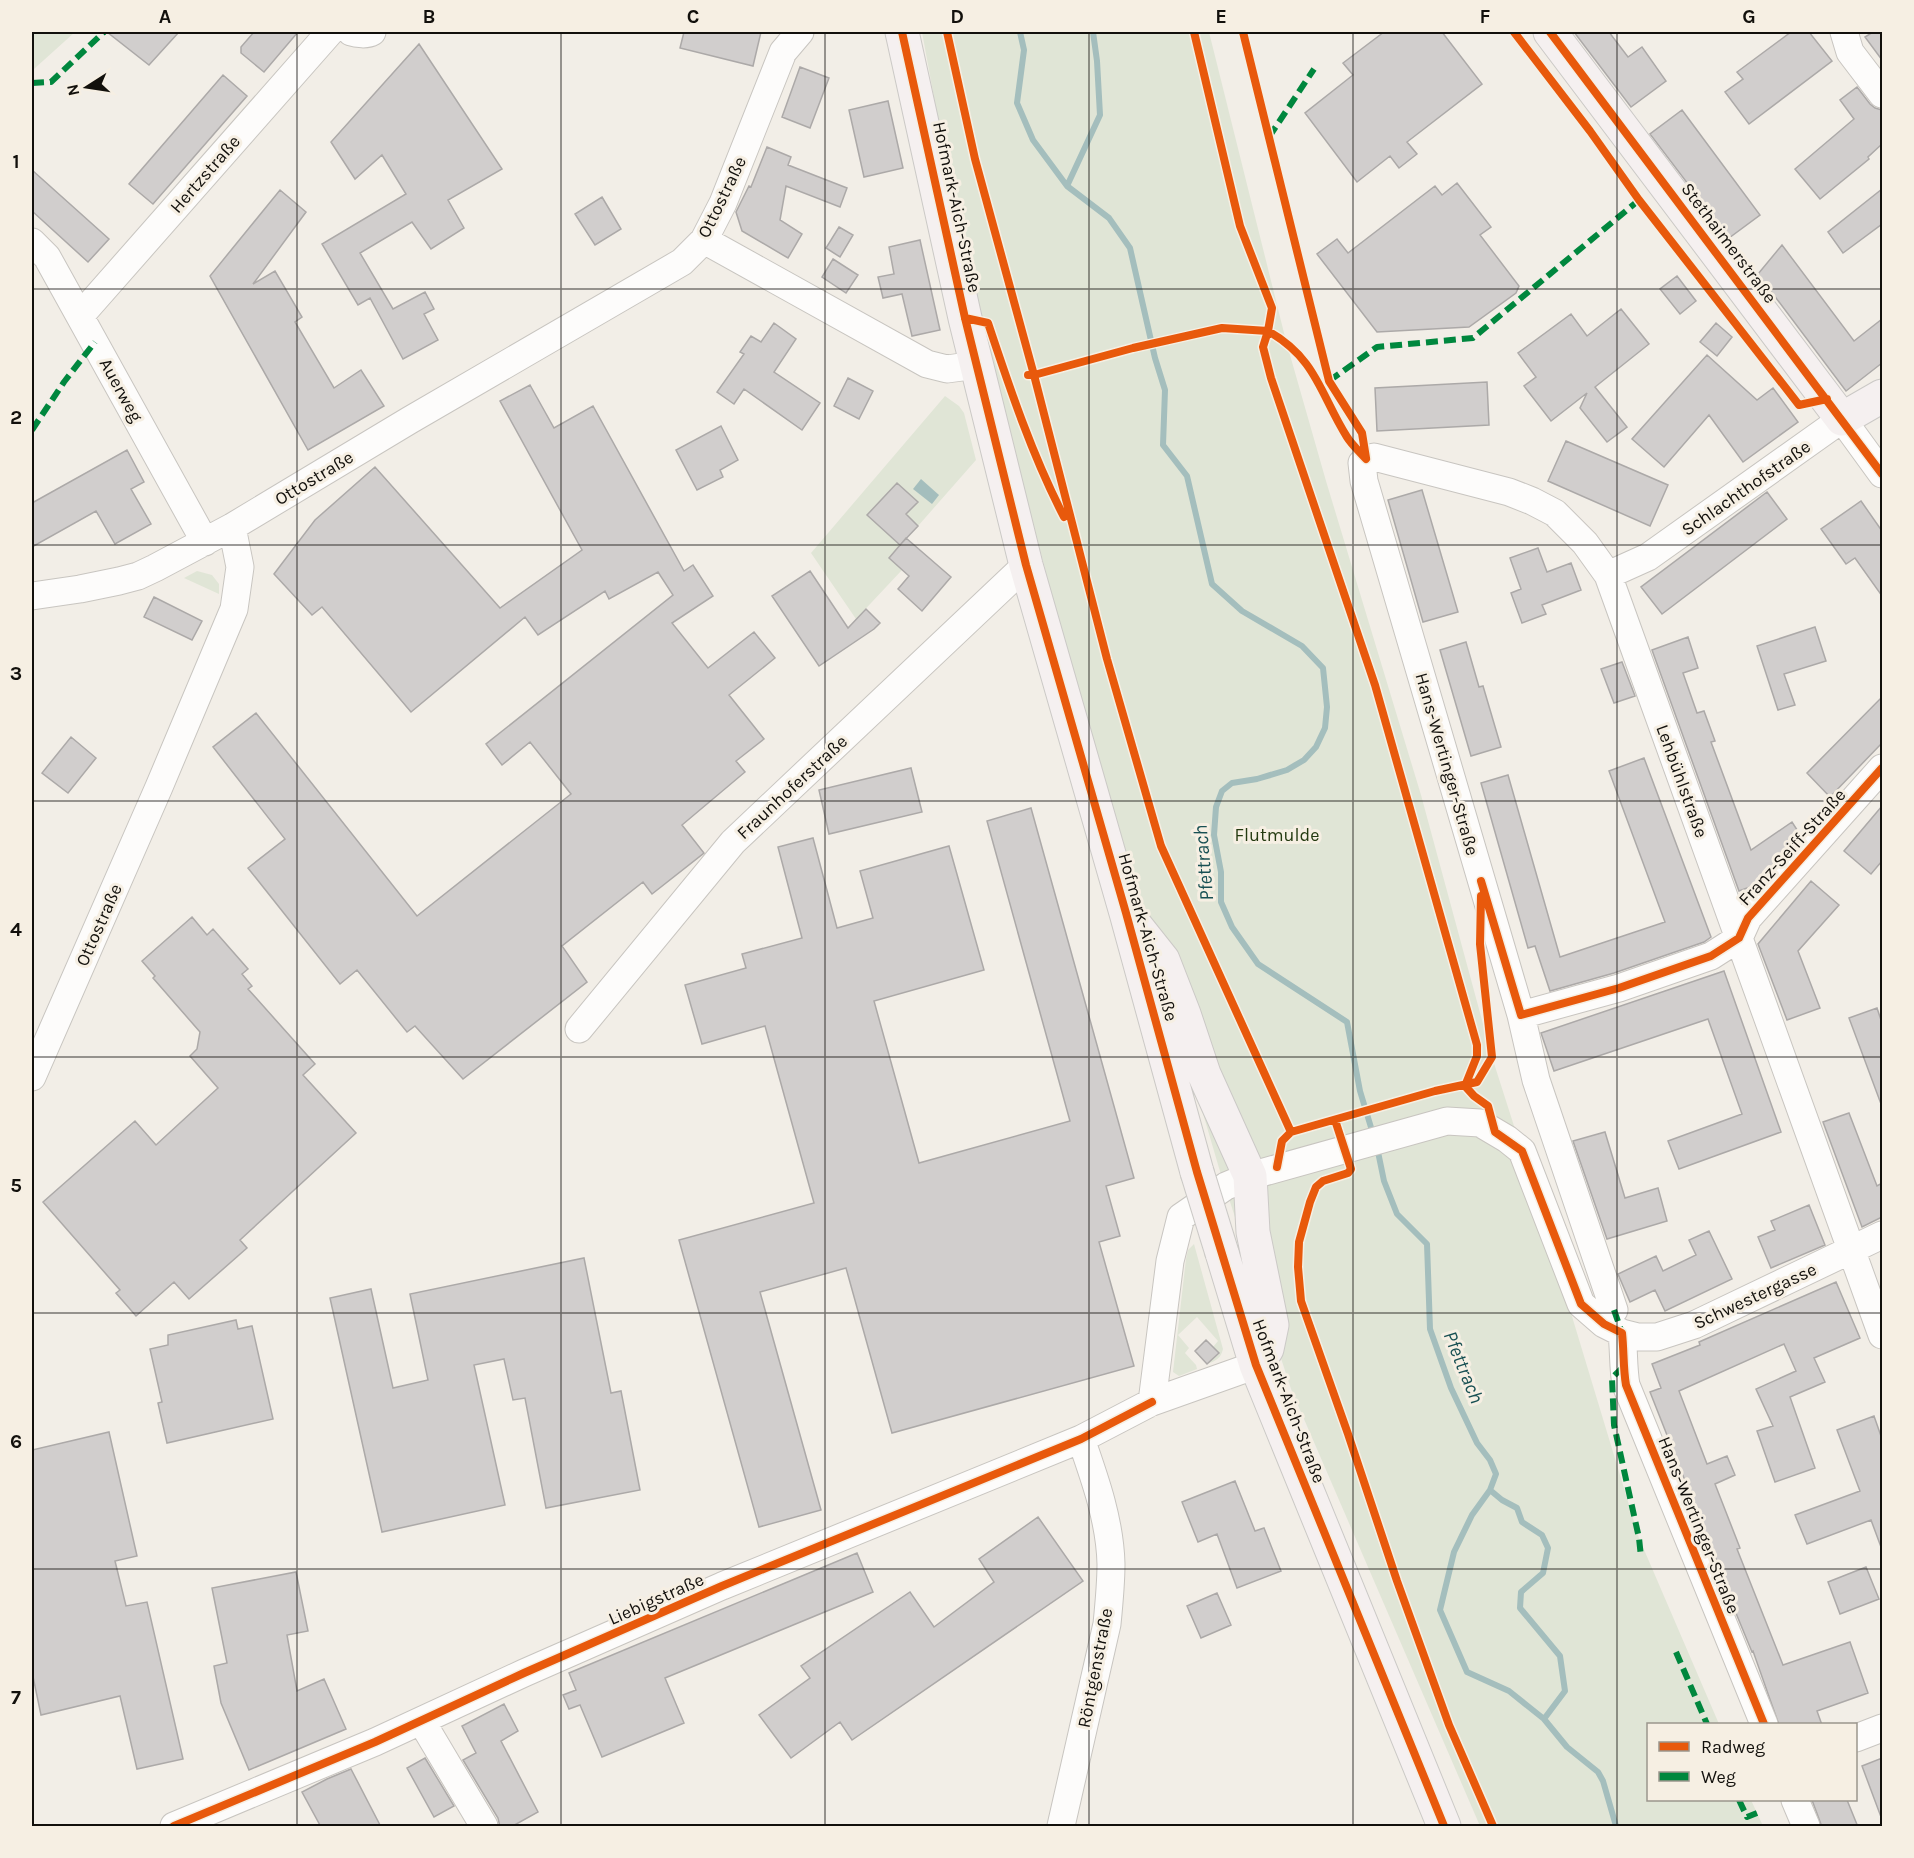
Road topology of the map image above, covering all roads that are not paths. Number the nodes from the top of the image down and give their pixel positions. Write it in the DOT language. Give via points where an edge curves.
graph roads {
  1 [pos="330,32"];
  2 [pos="351,32"];
  3 [pos="372,32"];
  4 [pos="800,32"];
  5 [pos="902,32"];
  6 [pos="1550,32"];
  7 [pos="1844,32"];
  8 [pos="1882,94"];
  9 [pos="704,240"];
  10 [pos="32,242"];
  11 [pos="80,316"];
  12 [pos="977,364"];
  13 [pos="1882,396"];
  14 [pos="1842,419"];
  15 [pos="1366,459"];
  16 [pos="1882,474"];
  17 [pos="232,527"];
  18 [pos="205,542"];
  19 [pos="1026,565"];
  20 [pos="1608,575"];
  21 [pos="32,596"];
  22 [pos="1882,768"];
  23 [pos="1126,913"];
  24 [pos="1738,938"];
  25 [pos="1521,1015"];
  26 [pos="579,1029"];
  27 [pos="32,1077"];
  28 [pos="1250,1176"];
  29 [pos="1882,1234"];
  30 [pos="1851,1251"];
  31 [pos="1618,1322"];
  32 [pos="1882,1335"];
  33 [pos="1256,1365"];
  34 [pos="1152,1402"];
  35 [pos="1081,1439"];
  36 [pos="422,1722"];
  37 [pos="1763,1723"];
  38 [pos="1882,1728"];
  39 [pos="1857,1738"];
  40 [pos="1795,1801"];
  41 [pos="174,1827"];
  42 [pos="484,1827"];
  43 [pos="1061,1827"];
  44 [pos="1444,1827"];
  45 [pos="1806,1827"];
  1 -- 11 [label="street, Hertzstraße"];
  2 -- 3 [label="street"];
  4 -- 9 [label="street, Ottostraße" via="783,52 723,203"];
  5 -- 12 [label="main road, Hofmark-Aich-Straße"];
  6 -- 14 [label="main road, Stethaimerstraße"];
  7 -- 8 [label="street" via="1850,52"];
  9 -- 12 [label="street" via="927,364 947,369"];
  9 -- 17 [label="street, Ottostraße" via="682,262"];
  10 -- 11 [label="street, Auerweg" via="47,257"];
  11 -- 18 [label="street, Auerweg"];
  12 -- 19 [label="main road, Hofmark-Aich-Straße"];
  13 -- 14 [label="main road, Schlachthofstraße"];
  14 -- 16 [label="street, Stethaimerstraße"];
  14 -- 20 [label="street, Schlachthofstraße" via="1648,557"];
  15 -- 20 [label="street, Lehbühlstraße" via="1374,457 1532,501 1555,513 1585,543"];
  15 -- 25 [label="street, Hans-Wertinger-Straße" via="1362,463 1364,481"];
  17 -- 18 [label="street"];
  17 -- 27 [label="street, Ottostraße" via="240,567 234,609"];
  18 -- 21 [label="street" via="138,576"];
  19 -- 23 [label="main road, Hofmark-Aich-Straße"];
  19 -- 26 [label="street, Fraunhoferstraße" via="733,842"];
  20 -- 24 [label="street, Lehbühlstraße"];
  22 -- 24 [label="street, Franz-Seiff-Straße" via="1748,918"];
  23 -- 28 [label="main road" via="1163,960 1204,1074"];
  23 -- 33 [label="main road, Hofmark-Aich-Straße, bridge" via="1197,1172"];
  24 -- 25 [label="street, Franz-Seiff-Straße" via="1711,956 1619,988"];
  24 -- 30 [label="street, Lehbühlstraße"];
  25 -- 31 [label="street, Hans-Wertinger-Straße" via="1536,1080"];
  28 -- 31 [label="street" via="1447,1121 1480,1123 1522,1151 1581,1304 1604,1324"];
  28 -- 33 [label="main road" via="1253,1232 1272,1325 1267,1349"];
  28 -- 34 [label="street" via="1226,1186 1181,1217 1170,1261"];
  29 -- 30 [label="street, Schwestergasse"];
  30 -- 31 [label="street, Schwestergasse" via="1694,1325 1657,1337 1638,1337"];
  30 -- 32 [label="street, Lehbühlstraße"];
  31 -- 37 [label="street, Hans-Wertinger-Straße" via="1626,1385"];
  33 -- 34 [label="street, Liebigstraße"];
  33 -- 44 [label="main road, Hofmark-Aich-Straße"];
  34 -- 35 [label="street, Liebigstraße"];
  35 -- 36 [label="street, Liebigstraße" via="722,1586"];
  35 -- 43 [label="street, Röntgenstraße" via="1106,1521 1111,1562 1109,1601"];
  36 -- 41 [label="street, Liebigstraße"];
  36 -- 42 [label="street"];
  38 -- 39 [label="street"];
  40 -- 45 [label="street"];
}
